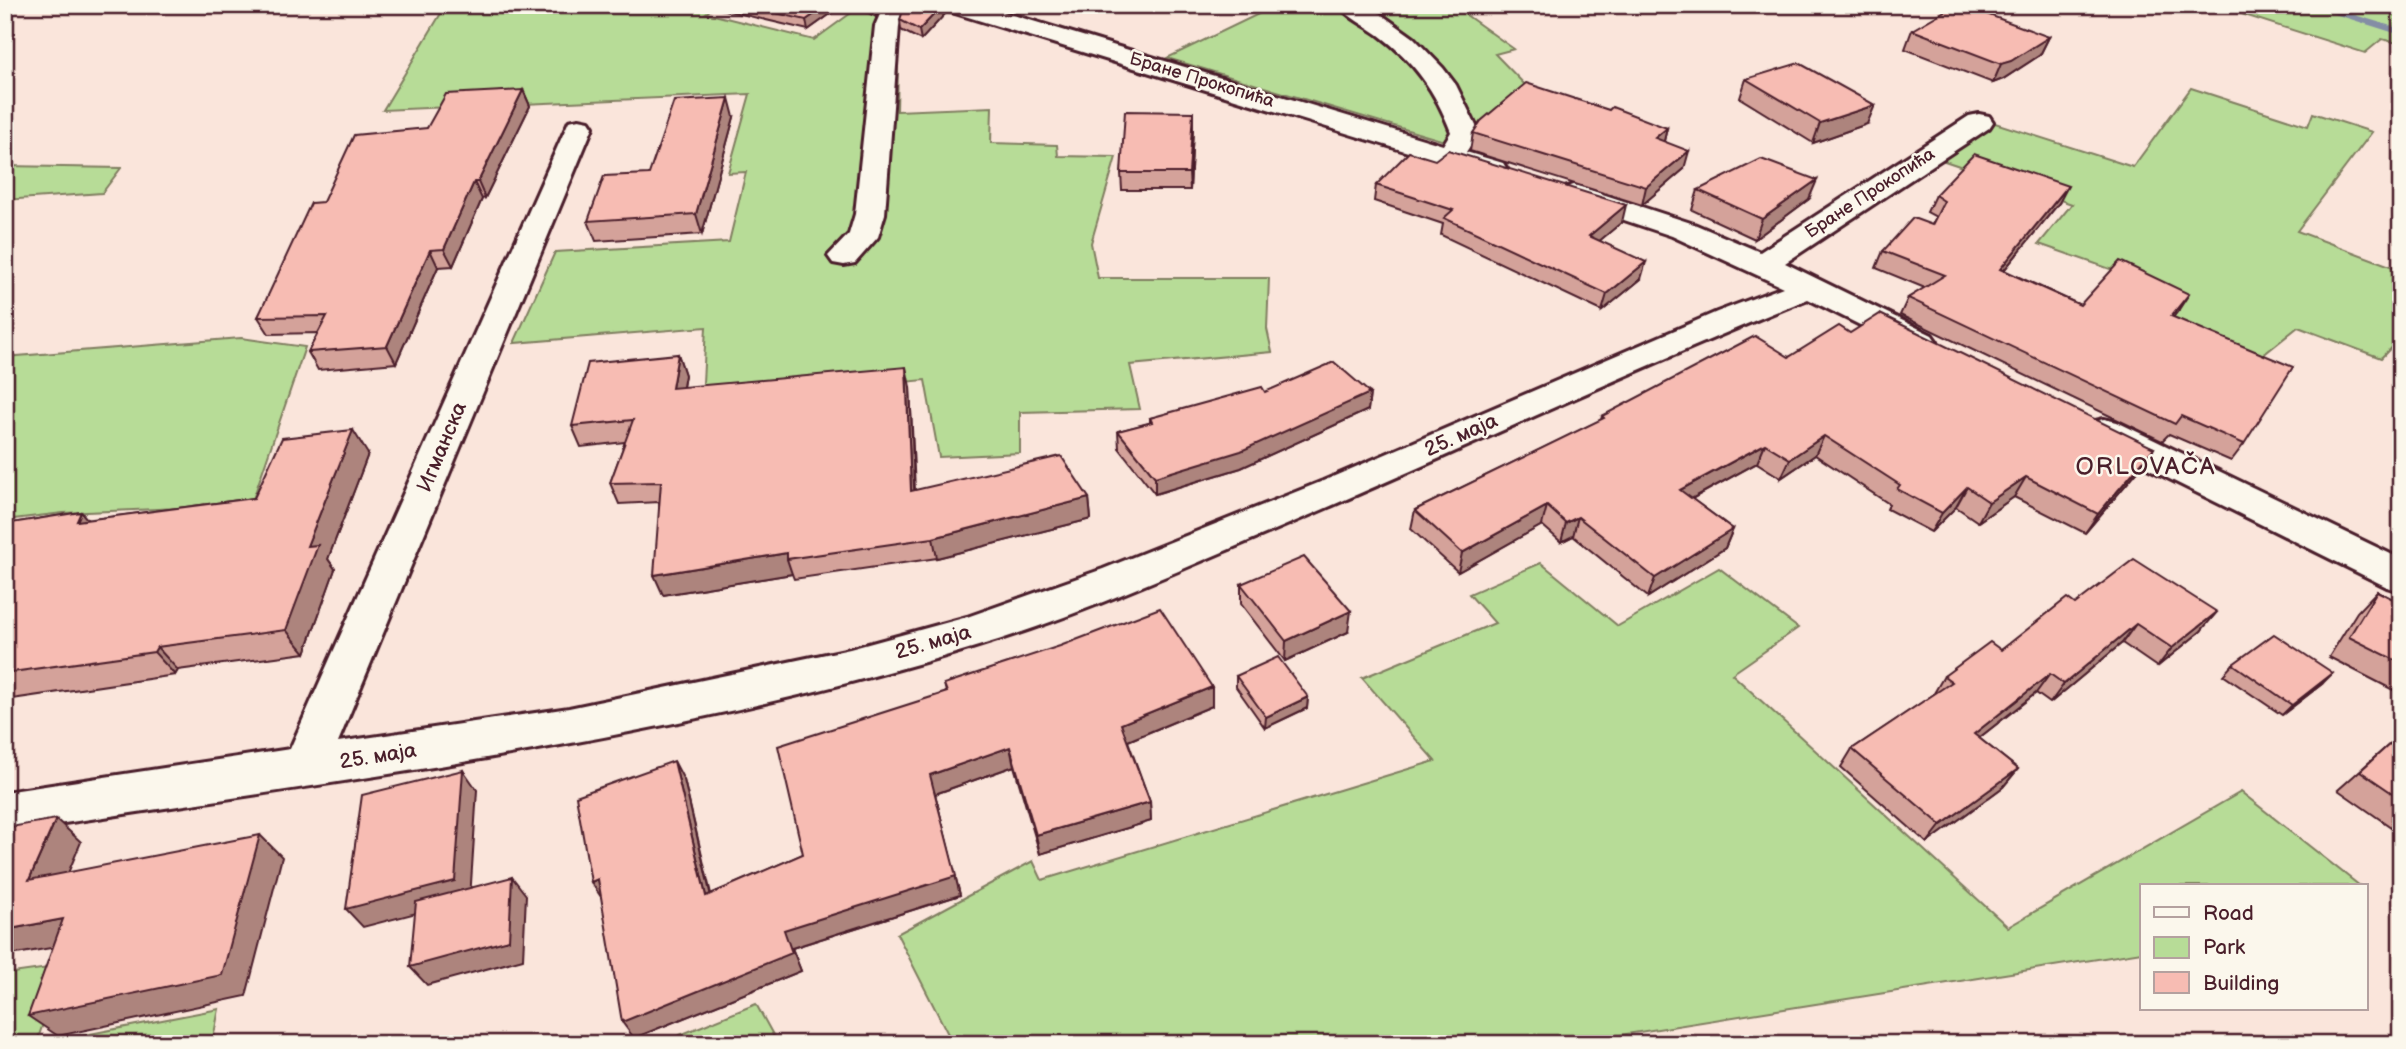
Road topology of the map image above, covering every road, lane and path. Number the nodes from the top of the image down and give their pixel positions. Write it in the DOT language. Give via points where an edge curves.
graph roads {
  1 [pos="902,5"];
  2 [pos="954,5"];
  3 [pos="1351,5"];
  4 [pos="1979,122"];
  5 [pos="579,127"];
  6 [pos="1450,155"];
  7 [pos="844,256"];
  8 [pos="1762,264"];
  9 [pos="1808,288"];
  10 [pos="1945,354"];
  11 [pos="2081,420"];
  12 [pos="2401,576"];
  13 [pos="305,767"];
  14 [pos="5,812"];
  1 -- 7 [label="street" via="892,11 887,26 870,214 863,237"];
  2 -- 6 [label="street, Бране Прокопића"];
  3 -- 6 [label="street" via="1393,31 1431,67 1457,109 1465,132"];
  4 -- 8 [label="street, Бране Прокопића"];
  5 -- 13 [label="street, Игманска"];
  6 -- 8 [label="street, Бране Прокопића" via="1683,230"];
  8 -- 9 [label="street, Бране Прокопића"];
  9 -- 10 [label="street, Бране Прокопића"];
  9 -- 13 [label="street, 25. маја" via="1297,506 1117,580 973,632 850,666 569,726"];
  11 -- 12 [label="street"];
  13 -- 14 [label="street, 25. маја"];
}
